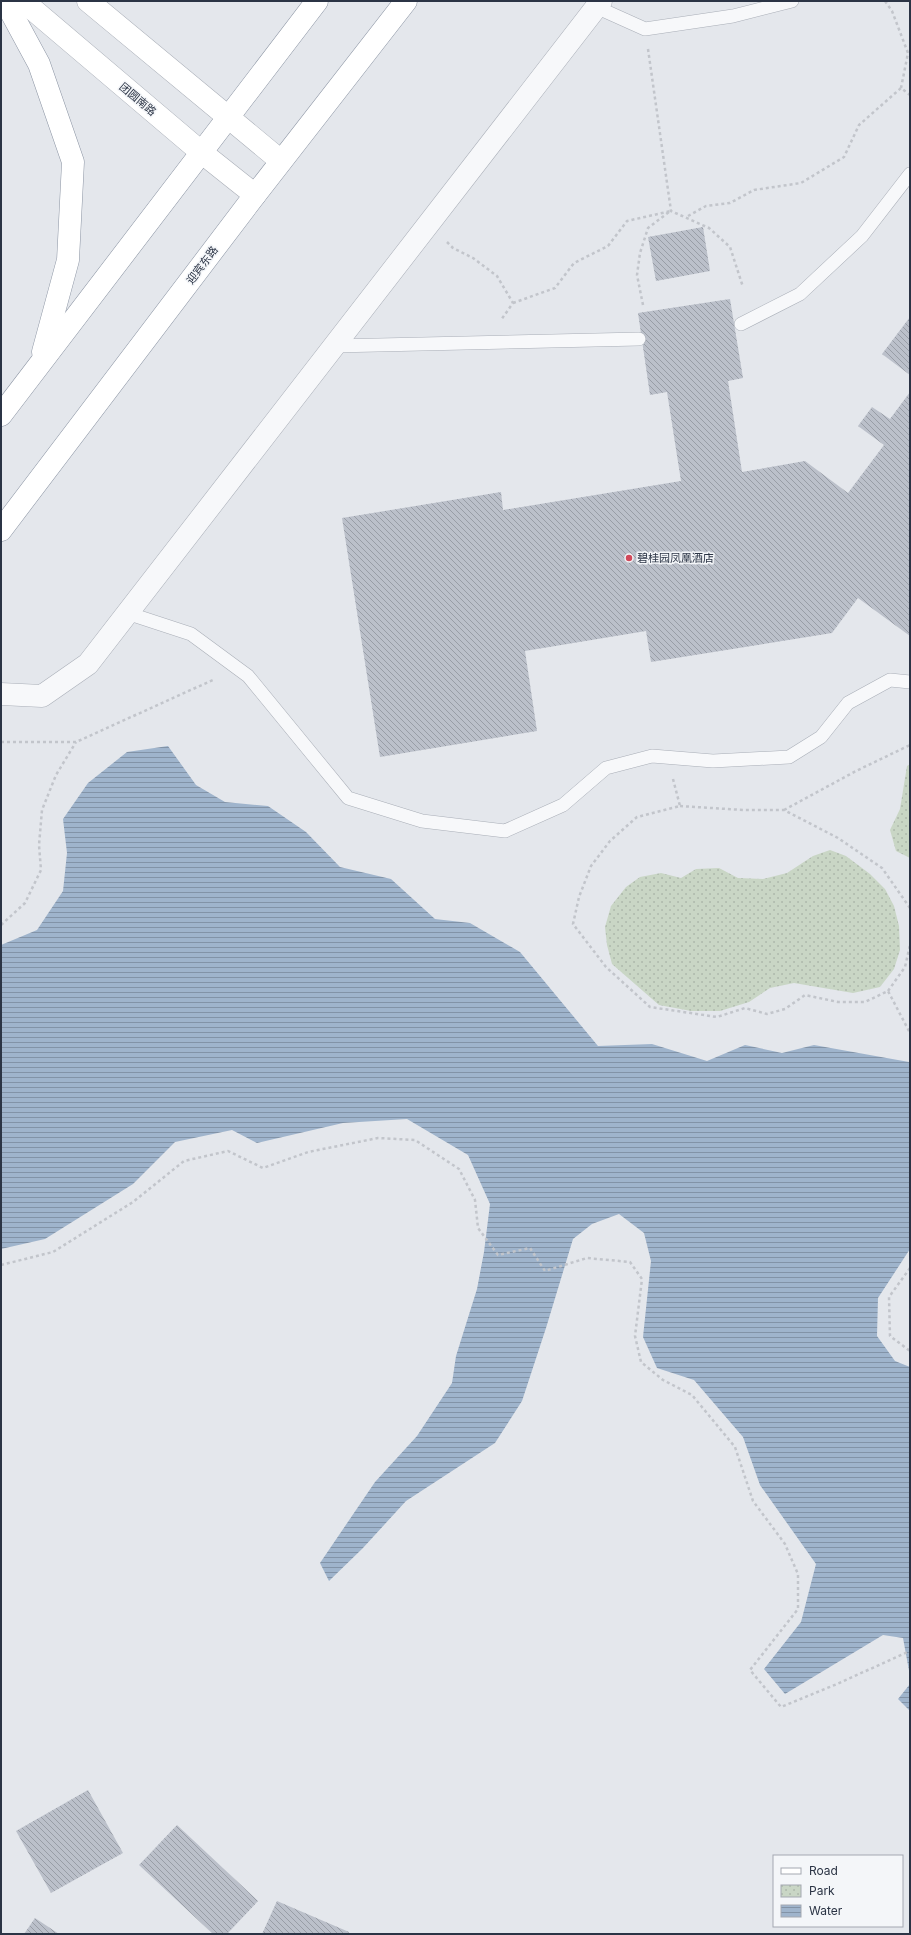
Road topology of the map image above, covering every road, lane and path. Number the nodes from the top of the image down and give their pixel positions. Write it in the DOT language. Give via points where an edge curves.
graph roads {
  1 [pos="5,1"];
  2 [pos="23,1"];
  3 [pos="88,1"];
  4 [pos="317,1"];
  5 [pos="406,1"];
  6 [pos="792,1"];
  7 [pos="885,1"];
  8 [pos="598,4"];
  9 [pos="645,29"];
  10 [pos="901,88"];
  11 [pos="910,95"];
  12 [pos="228,118"];
  13 [pos="201,152"];
  14 [pos="281,161"];
  15 [pos="910,174"];
  16 [pos="255,195"];
  17 [pos="671,211"];
  18 [pos="687,217"];
  19 [pos="429,223"];
  20 [pos="743,287"];
  21 [pos="513,303"];
  22 [pos="643,304"];
  23 [pos="740,324"];
  24 [pos="639,339"];
  25 [pos="484,343"];
  26 [pos="334,346"];
  27 [pos="40,363"];
  28 [pos="1,415"];
  29 [pos="1,530"];
  30 [pos="127,613"];
  31 [pos="238,668"];
  32 [pos="910,682"];
  33 [pos="1,694"];
  34 [pos="1,742"];
  35 [pos="76,742"];
  36 [pos="910,745"];
  37 [pos="668,758"];
  38 [pos="680,806"];
  39 [pos="784,810"];
  40 [pos="910,908"];
  41 [pos="1,925"];
  42 [pos="910,945"];
  43 [pos="888,991"];
  44 [pos="910,1033"];
  45 [pos="1,1265"];
  46 [pos="910,1268"];
  47 [pos="910,1351"];
  48 [pos="910,1651"];
  1 -- 27 [label="main road" via="38,64 73,162 68,260"];
  2 -- 13 [label="main road, 团圆南路"];
  3 -- 12 [label="main road"];
  4 -- 12 [label="main road"];
  5 -- 14 [label="main road, 迎宾东路"];
  6 -- 9 [label="lane" via="733,16"];
  7 -- 10 [label="path" via="892,11 908,53"];
  8 -- 9 [label="lane"];
  8 -- 19 [label="street"];
  9 -- 17 [label="path"];
  10 -- 11 [label="path"];
  10 -- 18 [label="path" via="859,125 844,157 801,183 754,190 730,203 706,206"];
  12 -- 13 [label="main road"];
  12 -- 14 [label="main road"];
  13 -- 16 [label="main road, 团圆南路"];
  13 -- 27 [label="main road"];
  14 -- 16 [label="main road, 迎宾东路"];
  15 -- 23 [label="lane" via="862,236 800,294"];
  16 -- 29 [label="main road, 迎宾东路"];
  17 -- 18 [label="path"];
  17 -- 21 [label="path" via="627,220 608,246 574,262 555,288"];
  17 -- 22 [label="path" via="648,228 640,253 637,275"];
  18 -- 20 [label="path" via="709,228 730,247"];
  19 -- 21 [label="path" via="452,248 473,258 497,276"];
  19 -- 26 [label="street"];
  21 -- 25 [label="path"];
  24 -- 25 [label="lane"];
  25 -- 26 [label="lane"];
  26 -- 30 [label="street"];
  27 -- 28 [label="main road"];
  30 -- 31 [label="lane" via="191,634"];
  30 -- 33 [label="street" via="88,664 42,696"];
  31 -- 35 [label="path"];
  31 -- 37 [label="lane" via="248,676 348,798 422,821 505,831 563,805 606,768 652,756"];
  32 -- 37 [label="lane" via="890,680 848,703 821,737 789,757 713,761"];
  34 -- 35 [label="path"];
  35 -- 41 [label="path" via="56,775 42,810 39,845 41,870 25,903"];
  36 -- 39 [label="path"];
  37 -- 38 [label="path"];
  38 -- 39 [label="path"];
  38 -- 43 [label="path" via="638,817 610,841 591,866 579,897 573,924 606,966 650,1007 718,1017 745,1008 767,1014 785,1009 805,995 838,1002 865,1002"];
  39 -- 40 [label="path" via="838,838 882,868"];
  42 -- 43 [label="path" via="905,967"];
  43 -- 44 [label="path"];
  45 -- 48 [label="path" via="53,1252 133,1202 184,1161 228,1151 263,1168 308,1152 378,1138 415,1140 459,1169 475,1200 478,1228 498,1255 530,1248 545,1271 587,1258 630,1262 642,1279 635,1336 641,1362 664,1380 692,1395 735,1447 753,1501 785,1544 798,1574 798,1609 750,1670 781,1707"];
  46 -- 47 [label="path" via="889,1297 890,1336"];
}
